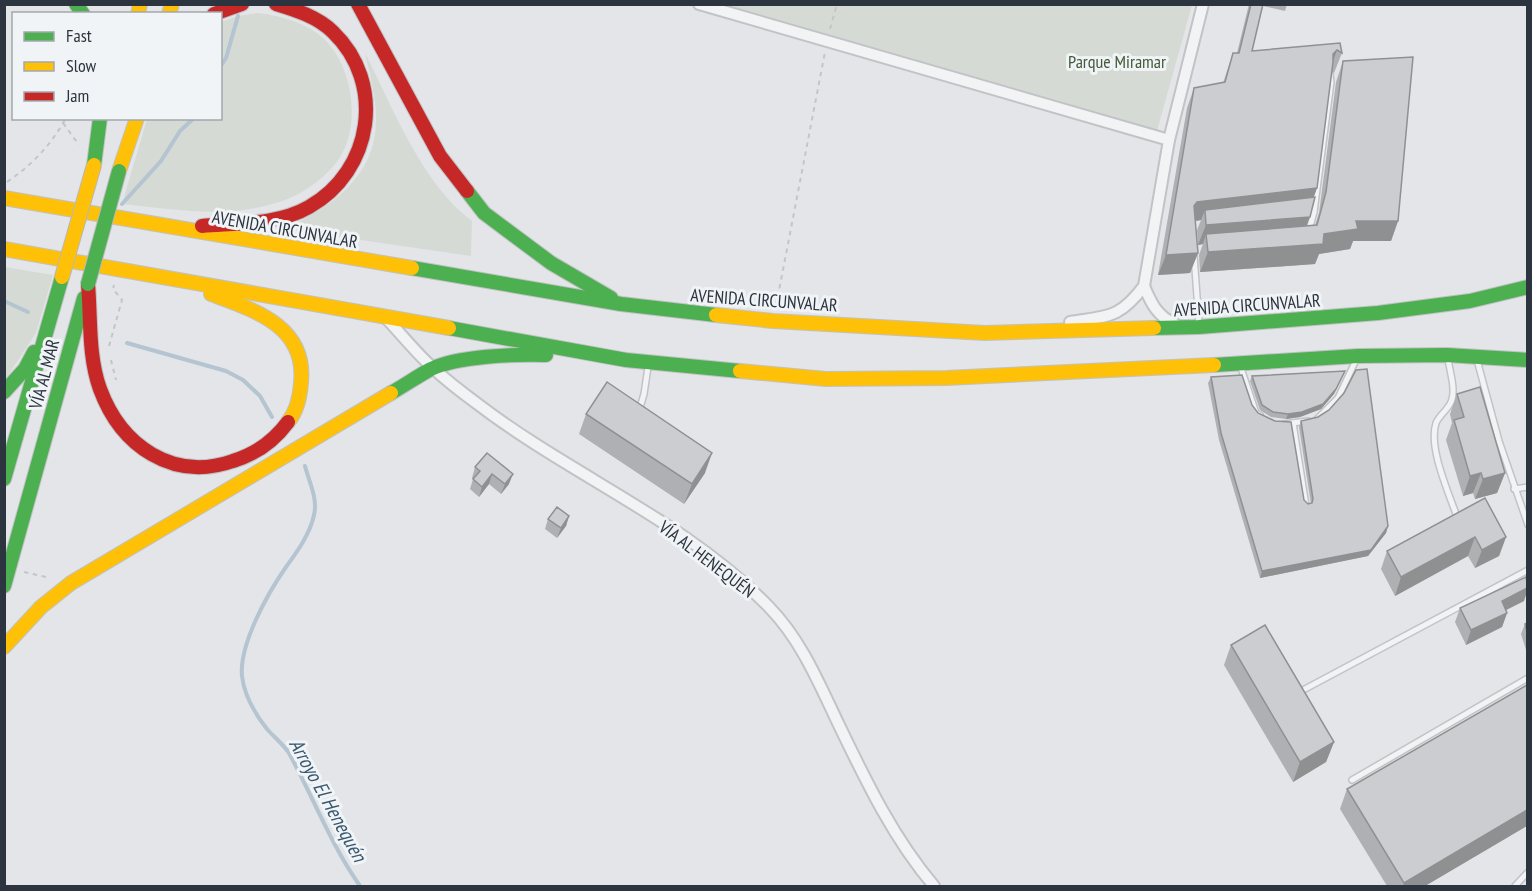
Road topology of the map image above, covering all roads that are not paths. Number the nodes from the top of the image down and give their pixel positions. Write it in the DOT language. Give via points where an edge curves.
graph roads {
  1 [pos="242,4"];
  2 [pos="276,4"];
  3 [pos="358,4"];
  4 [pos="699,4"];
  5 [pos="1203,4"];
  6 [pos="220,12"];
  7 [pos="1330,75"];
  8 [pos="100,120"];
  9 [pos="106,120"];
  10 [pos="135,120"];
  11 [pos="1169,140"];
  12 [pos="94,165"];
  13 [pos="4,193"];
  14 [pos="4,198"];
  15 [pos="21,201"];
  16 [pos="1314,212"];
  17 [pos="1303,214"];
  18 [pos="172,228"];
  19 [pos="1306,242"];
  20 [pos="4,249"];
  21 [pos="1194,250"];
  22 [pos="62,277"];
  23 [pos="172,278"];
  24 [pos="88,284"];
  25 [pos="1144,286"];
  26 [pos="1527,287"];
  27 [pos="621,304"];
  28 [pos="385,317"];
  29 [pos="1199,327"];
  30 [pos="1182,328"];
  31 [pos="1009,333"];
  32 [pos="1447,355"];
  33 [pos="1358,356"];
  34 [pos="1475,356"];
  35 [pos="626,360"];
  36 [pos="1527,360"];
  37 [pos="649,363"];
  38 [pos="1240,364"];
  39 [pos="433,368"];
  40 [pos="4,392"];
  41 [pos="637,418"];
  42 [pos="1265,418"];
  43 [pos="1293,423"];
  44 [pos="1274,424"];
  45 [pos="4,480"];
  46 [pos="1527,488"];
  47 [pos="1514,489"];
  48 [pos="1306,506"];
  49 [pos="1457,517"];
  50 [pos="1527,525"];
  51 [pos="1527,570"];
  52 [pos="4,586"];
  53 [pos="4,647"];
  54 [pos="1527,678"];
  55 [pos="1305,689"];
  56 [pos="1352,780"];
  57 [pos="1527,872"];
  58 [pos="934,886"];
  59 [pos="1515,886"];
  1 -- 6 [label="main road"];
  2 -- 18 [label="main road" via="320,22 342,40 351,54 367,102 365,129 350,171 308,208 252,222"];
  3 -- 27 [label="main road" via="440,156 484,213 551,263"];
  4 -- 11 [label="street"];
  5 -- 11 [label="street"];
  7 -- 16 [label="lane"];
  8 -- 12 [label="main road"];
  9 -- 12 [label="main road"];
  10 -- 24 [label="main road, VÍA AL MAR, bridge"];
  11 -- 25 [label="street"];
  12 -- 22 [label="main road, VÍA AL MAR, bridge"];
  13 -- 15 [label="main road"];
  14 -- 15 [label="main road, AVENIDA CIRCUNVALAR"];
  15 -- 18 [label="main road, AVENIDA CIRCUNVALAR"];
  16 -- 17 [label="lane"];
  16 -- 19 [label="lane"];
  18 -- 27 [label="main road, AVENIDA CIRCUNVALAR"];
  20 -- 23 [label="main road"];
  21 -- 29 [label="lane"];
  22 -- 40 [label="main road" via="35,350 25,369"];
  22 -- 45 [label="main road, VÍA AL MAR"];
  23 -- 24 [label="main road" via="249,309 281,327 297,351 302,384 298,405 276,439 255,453 221,464 182,467 157,458 141,446 106,402 95,371"];
  23 -- 28 [label="main road"];
  24 -- 52 [label="main road, VÍA AL MAR"];
  25 -- 30 [label="street" via="1156,311"];
  25 -- 31 [label="street" via="1131,303 1109,317"];
  26 -- 29 [label="main road, AVENIDA CIRCUNVALAR" via="1470,301 1390,311"];
  27 -- 31 [label="main road, AVENIDA CIRCUNVALAR" via="773,321"];
  28 -- 35 [label="main road"];
  28 -- 39 [label="street, VÍA AL HENEQUÉN"];
  29 -- 30 [label="main road, AVENIDA CIRCUNVALAR"];
  30 -- 31 [label="main road, AVENIDA CIRCUNVALAR"];
  32 -- 33 [label="main road"];
  32 -- 34 [label="main road"];
  32 -- 49 [label="lane" via="1453,394 1436,423 1435,441"];
  33 -- 38 [label="main road"];
  33 -- 43 [label="lane" via="1338,399 1316,419"];
  34 -- 36 [label="main road"];
  34 -- 47 [label="lane"];
  35 -- 37 [label="main road"];
  35 -- 39 [label="main road" via="503,355"];
  37 -- 38 [label="main road" via="826,379 946,378"];
  37 -- 41 [label="lane"];
  38 -- 42 [label="lane" via="1256,413"];
  39 -- 53 [label="main road" via="70,583"];
  39 -- 58 [label="street, VÍA AL HENEQUÉN" via="480,406 673,531 741,581 769,607 793,635 871,792 921,872"];
  43 -- 44 [label="lane"];
  43 -- 48 [label="lane"];
  46 -- 47 [label="lane"];
  47 -- 50 [label="lane"];
  51 -- 55 [label="lane"];
  54 -- 56 [label="lane"];
  57 -- 59 [label="lane"];
}
